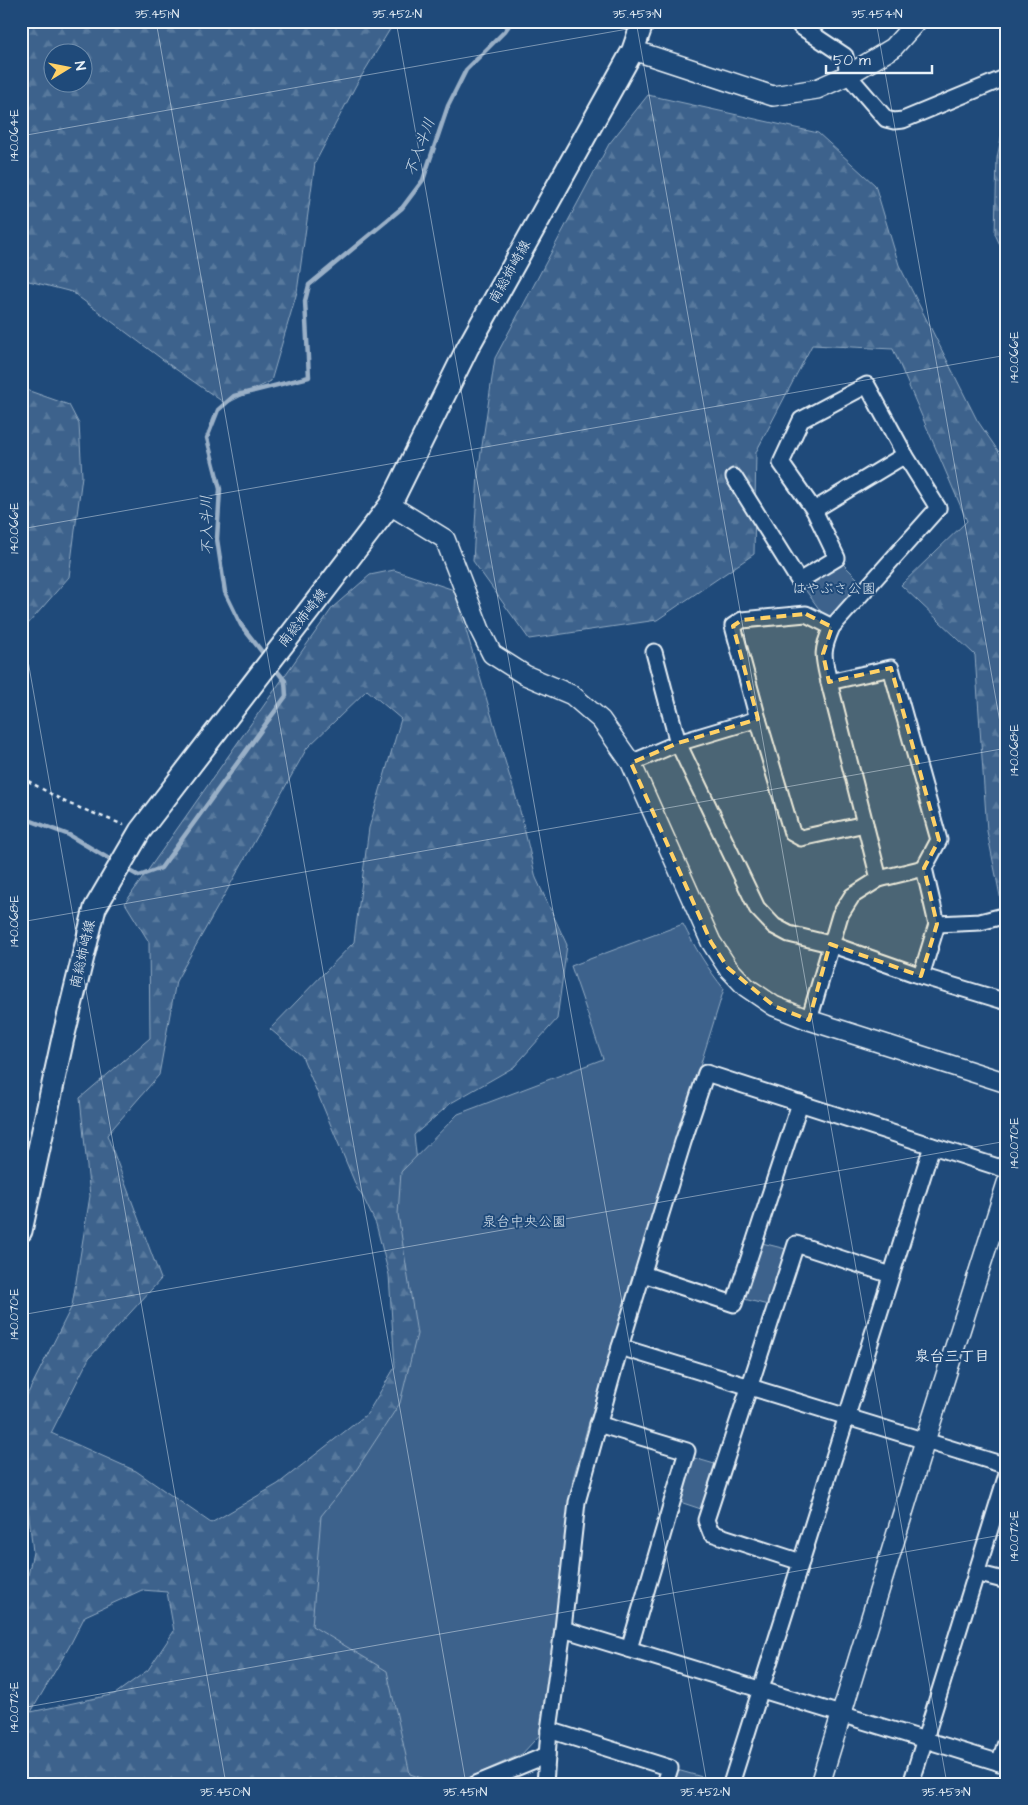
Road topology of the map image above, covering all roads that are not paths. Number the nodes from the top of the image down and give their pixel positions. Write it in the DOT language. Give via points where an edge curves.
graph roads {
  1 [pos="643,21"];
  2 [pos="803,21"];
  3 [pos="917,21"];
  4 [pos="633,50"];
  5 [pos="848,75"];
  6 [pos="1007,77"];
  7 [pos="905,455"];
  8 [pos="734,477"];
  9 [pos="390,505"];
  10 [pos="814,510"];
  11 [pos="832,627"];
  12 [pos="654,652"];
  13 [pos="829,682"];
  14 [pos="758,719"];
  15 [pos="678,743"];
  16 [pos="631,763"];
  17 [pos="865,824"];
  18 [pos="924,868"];
  19 [pos="879,880"];
  20 [pos="1007,915"];
  21 [pos="937,924"];
  22 [pos="830,944"];
  23 [pos="921,976"];
  24 [pos="1007,1002"];
  25 [pos="809,1020"];
  26 [pos="1007,1083"];
  27 [pos="800,1103"];
  28 [pos="932,1146"];
  29 [pos="1007,1170"];
  30 [pos="1007,1183"];
  31 [pos="21,1232"];
  32 [pos="643,1274"];
  33 [pos="891,1275"];
  34 [pos="620,1347"];
  35 [pos="749,1386"];
  36 [pos="847,1416"];
  37 [pos="598,1424"];
  38 [pos="925,1441"];
  39 [pos="1007,1466"];
  40 [pos="1007,1474"];
  41 [pos="801,1562"];
  42 [pos="976,1573"];
  43 [pos="1007,1581"];
  44 [pos="563,1629"];
  45 [pos="629,1649"];
  46 [pos="761,1690"];
  47 [pos="842,1715"];
  48 [pos="549,1730"];
  49 [pos="924,1740"];
  50 [pos="1007,1740"];
  51 [pos="547,1755"];
  52 [pos="1003,1764"];
  53 [pos="476,1784"];
  54 [pos="545,1784"];
  55 [pos="665,1784"];
  56 [pos="731,1784"];
  57 [pos="820,1784"];
  58 [pos="910,1784"];
  1 -- 4 [label="main road, 南総姉崎線"];
  2 -- 5 [label="street" via="800,26 844,56"];
  3 -- 5 [label="street" via="893,48"];
  4 -- 5 [label="street" via="773,96 817,89"];
  4 -- 9 [label="main road, 南総姉崎線" via="467,349"];
  5 -- 6 [label="street" via="886,119 894,121"];
  7 -- 10 [label="street"];
  7 -- 10 [label="street" via="866,385 800,420 781,463"];
  7 -- 11 [label="street" via="938,508"];
  8 -- 10 [label="street" via="799,581 837,558"];
  9 -- 16 [label="street" via="445,539 492,654 525,676 572,695 601,720"];
  9 -- 31 [label="main road, 南総姉崎線" via="140,831 94,908"];
  11 -- 13 [label="street" via="823,654"];
  11 -- 14 [label="street" via="806,614 742,620 733,626"];
  12 -- 15 [label="street"];
  13 -- 17 [label="street"];
  13 -- 18 [label="street" via="891,668 939,840"];
  14 -- 15 [label="street"];
  14 -- 17 [label="street" via="792,833 801,838"];
  15 -- 16 [label="street"];
  15 -- 22 [label="street" via="757,908 774,926 789,934"];
  16 -- 25 [label="street" via="698,915 728,968 746,987 774,1006"];
  17 -- 19 [label="street"];
  18 -- 19 [label="street"];
  18 -- 21 [label="street"];
  19 -- 22 [label="street" via="852,896 840,915"];
  20 -- 21 [label="street" via="980,922"];
  21 -- 23 [label="street"];
  22 -- 23 [label="street"];
  22 -- 25 [label="street"];
  23 -- 24 [label="street"];
  25 -- 26 [label="street"];
  27 -- 28 [label="street"];
  27 -- 32 [label="street" via="734,1304"];
  27 -- 32 [label="street" via="706,1073"];
  28 -- 29 [label="street"];
  28 -- 33 [label="street"];
  30 -- 38 [label="street"];
  32 -- 34 [label="street"];
  33 -- 35 [label="street" via="796,1244"];
  33 -- 36 [label="street"];
  34 -- 35 [label="street"];
  34 -- 37 [label="street"];
  35 -- 36 [label="street"];
  35 -- 41 [label="street" via="706,1520 711,1534"];
  36 -- 38 [label="street"];
  36 -- 41 [label="street"];
  37 -- 44 [label="street" via="577,1502"];
  37 -- 45 [label="street" via="687,1451"];
  38 -- 39 [label="street"];
  38 -- 47 [label="street"];
  40 -- 42 [label="street"];
  41 -- 46 [label="street"];
  42 -- 43 [label="street"];
  42 -- 49 [label="street"];
  44 -- 45 [label="street"];
  44 -- 48 [label="street"];
  45 -- 46 [label="street"];
  46 -- 47 [label="street"];
  46 -- 56 [label="street"];
  47 -- 49 [label="street"];
  47 -- 57 [label="street"];
  48 -- 51 [label="street"];
  48 -- 55 [label="street" via="670,1768"];
  49 -- 52 [label="street"];
  49 -- 58 [label="street"];
  50 -- 52 [label="street"];
  51 -- 53 [label="street"];
  51 -- 54 [label="street"];
}
